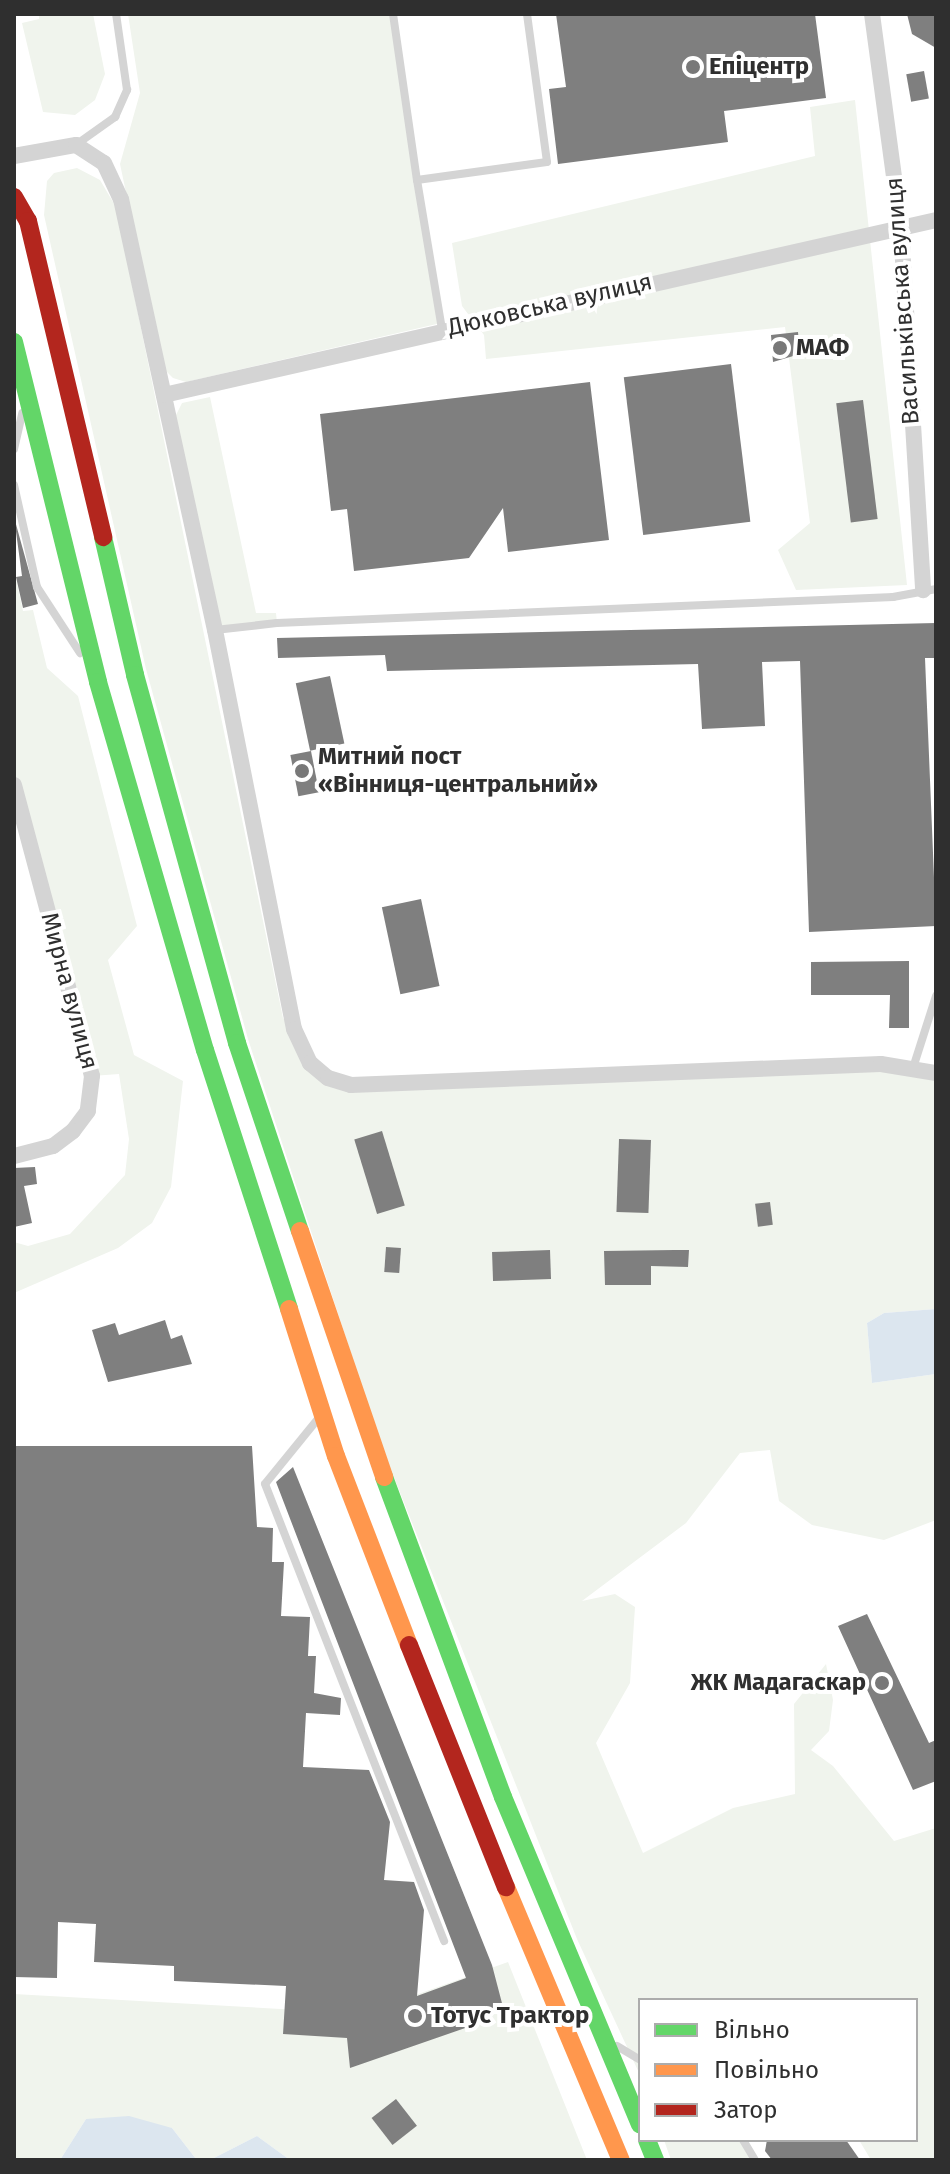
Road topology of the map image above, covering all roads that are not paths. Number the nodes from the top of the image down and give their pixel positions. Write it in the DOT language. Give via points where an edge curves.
graph roads {
  1 [pos="116,14"];
  2 [pos="393,14"];
  3 [pos="527,14"];
  4 [pos="872,14"];
  5 [pos="76,145"];
  6 [pos="14,156"];
  7 [pos="417,180"];
  8 [pos="14,197"];
  9 [pos="936,220"];
  10 [pos="901,228"];
  11 [pos="442,329"];
  12 [pos="14,342"];
  13 [pos="164,395"];
  14 [pos="26,397"];
  15 [pos="14,449"];
  16 [pos="14,485"];
  17 [pos="929,589"];
  18 [pos="215,630"];
  19 [pos="98,682"];
  20 [pos="14,785"];
  21 [pos="936,996"];
  22 [pos="913,1068"];
  23 [pos="936,1073"];
  24 [pos="14,1156"];
  25 [pos="322,1413"];
  26 [pos="444,1941"];
  27 [pos="604,2037"];
  28 [pos="638,2059"];
  29 [pos="638,2113"];
  30 [pos="744,2142"];
  31 [pos="621,2160"];
  32 [pos="755,2160"];
  1 -- 5 [label="lane" via="127,90 115,117"];
  2 -- 7 [label="lane"];
  3 -- 7 [label="lane" via="547,162"];
  4 -- 10 [label="street, Васильківська вулиця"];
  5 -- 6 [label="street"];
  5 -- 13 [label="street" via="104,163 121,199"];
  7 -- 11 [label="lane"];
  8 -- 27 [label="highway" via="28,221 135,675 237,1043 372,1445 503,1797"];
  9 -- 10 [label="street, Дюковська вулиця"];
  10 -- 11 [label="street, Дюковська вулиця"];
  10 -- 17 [label="street, Васильківська вулиця"];
  11 -- 13 [label="street, Дюковська вулиця"];
  12 -- 14 [label="highway"];
  13 -- 18 [label="street"];
  14 -- 15 [label="lane"];
  14 -- 19 [label="highway"];
  16 -- 19 [label="lane" via="37,587"];
  17 -- 18 [label="lane" via="893,597 293,622"];
  18 -- 22 [label="street" via="294,1029 310,1063 328,1078 351,1085 739,1067"];
  19 -- 25 [label="highway" via="205,1050"];
  20 -- 24 [label="street, Мирна вулиця" via="92,1076 88,1111 73,1131 53,1146"];
  21 -- 22 [label="lane"];
  22 -- 23 [label="street"];
  25 -- 26 [label="lane" via="265,1484"];
  25 -- 31 [label="highway" via="474,1812"];
  27 -- 28 [label="lane"];
  27 -- 29 [label="highway"];
  30 -- 32 [label="lane"];
}
